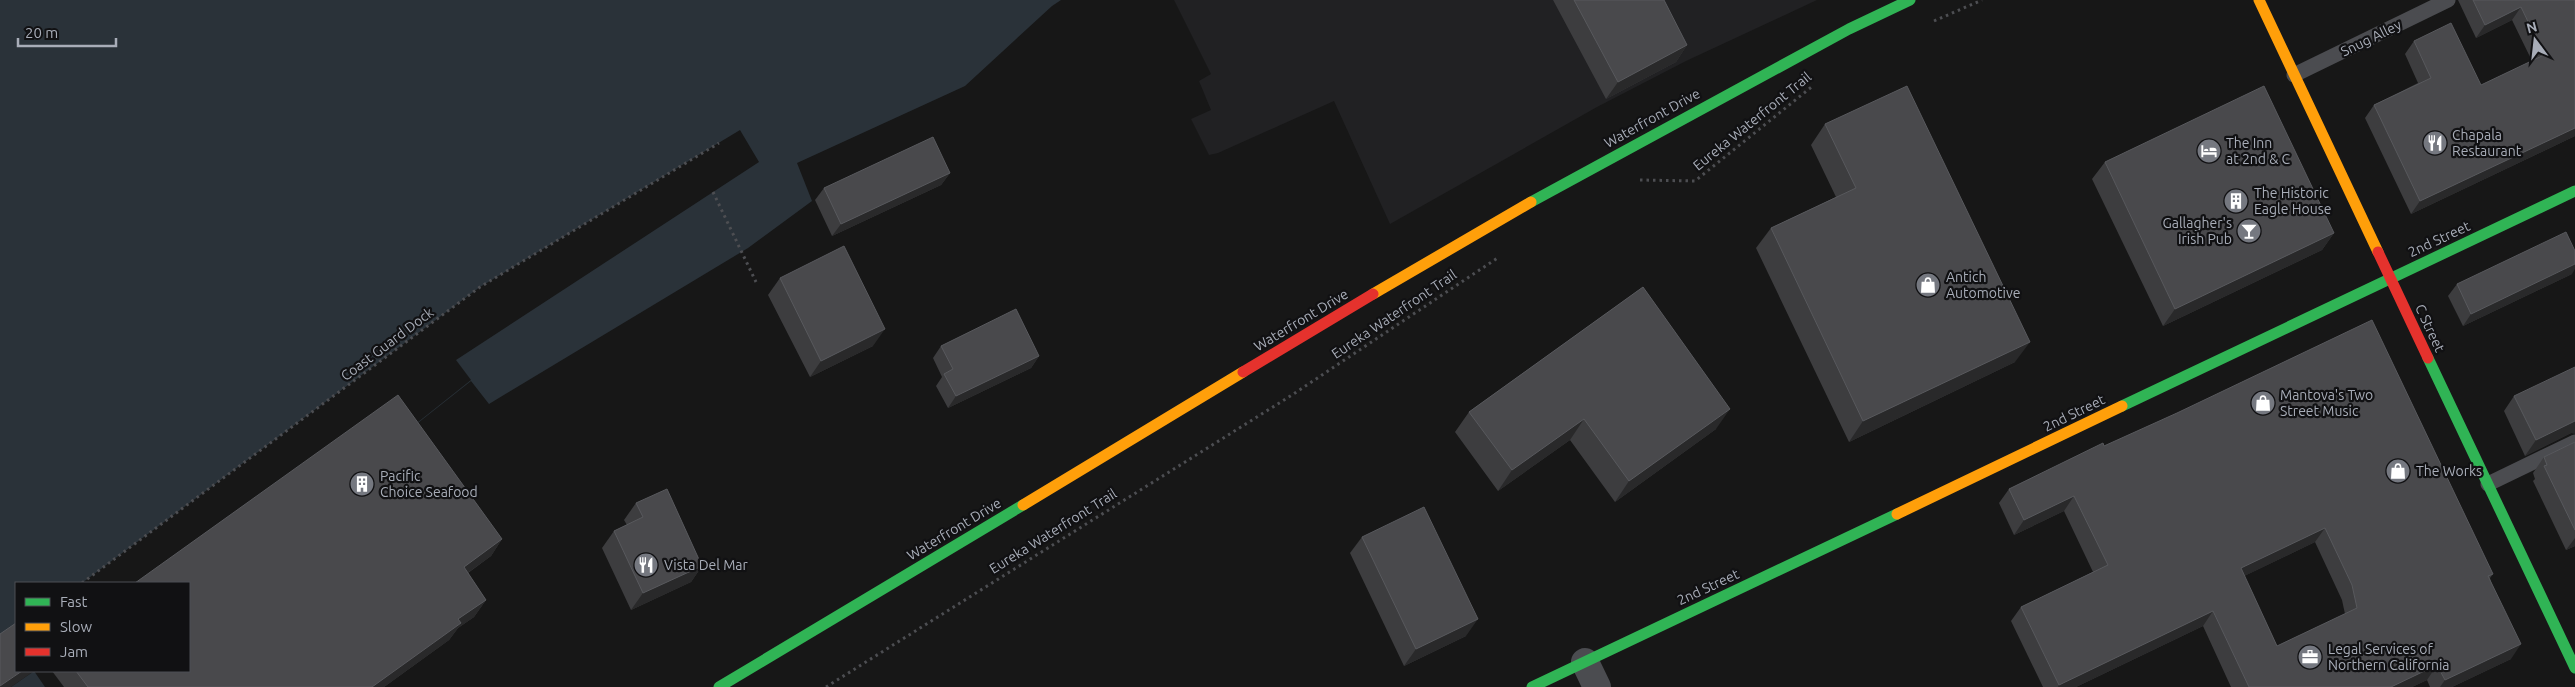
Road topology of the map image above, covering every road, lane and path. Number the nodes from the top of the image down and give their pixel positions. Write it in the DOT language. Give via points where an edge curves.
graph roads {
  1 [pos="1910,0"];
  2 [pos="1982,0"];
  3 [pos="2259,0"];
  4 [pos="2448,0"];
  5 [pos="1930,23"];
  6 [pos="2294,75"];
  7 [pos="1822,79"];
  8 [pos="719,143"];
  9 [pos="1636,180"];
  10 [pos="2575,191"];
  11 [pos="713,192"];
  12 [pos="1503,255"];
  13 [pos="2390,279"];
  14 [pos="756,282"];
  15 [pos="2575,442"];
  16 [pos="2488,484"];
  17 [pos="83,582"];
  18 [pos="1585,662"];
  19 [pos="2575,668"];
  20 [pos="719,687"];
  21 [pos="826,687"];
  22 [pos="1532,687"];
  23 [pos="1597,687"];
  1 -- 20 [label="street, Waterfront Drive" via="1849,29 1492,222"];
  2 -- 5 [label="path"];
  3 -- 6 [label="street, C Street"];
  4 -- 6 [label="lane, Snug Alley"];
  6 -- 13 [label="street, C Street"];
  7 -- 9 [label="path, Eureka Waterfront Trail" via="1695,181"];
  8 -- 17 [label="path, Coast Guard Dock" via="480,287"];
  10 -- 13 [label="street, 2nd Street"];
  11 -- 14 [label="path"];
  12 -- 21 [label="path, Eureka Waterfront Trail" via="1292,395"];
  13 -- 16 [label="street, C Street"];
  13 -- 18 [label="street, 2nd Street"];
  15 -- 16 [label="lane"];
  16 -- 19 [label="street, C Street"];
  18 -- 22 [label="street, 2nd Street"];
  18 -- 23 [label="street"];
}
